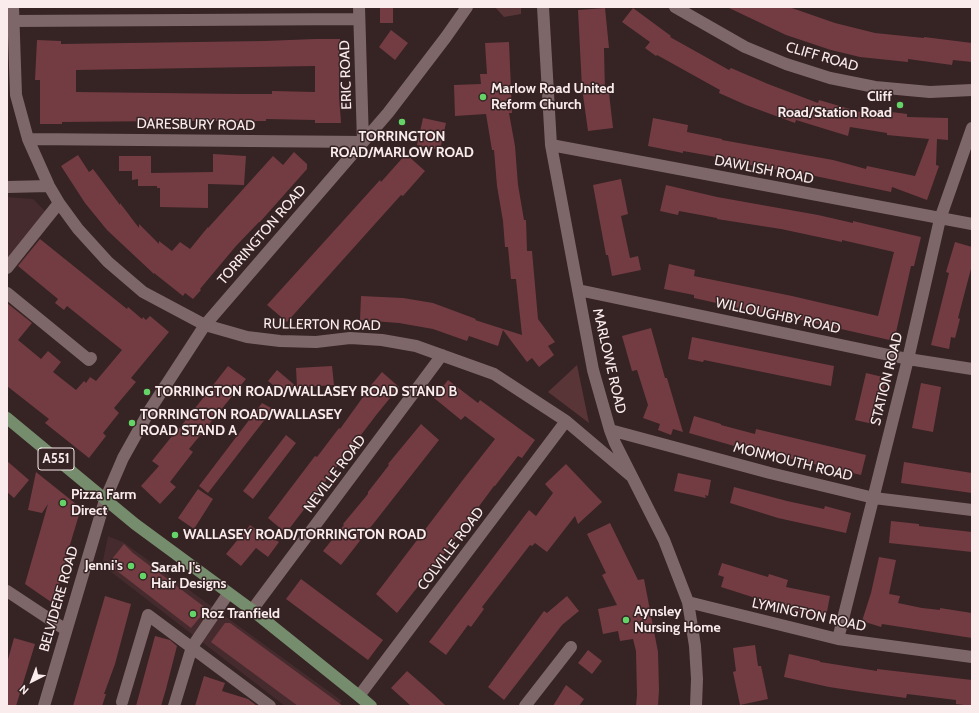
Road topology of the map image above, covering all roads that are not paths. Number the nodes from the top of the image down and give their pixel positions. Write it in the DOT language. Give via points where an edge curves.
graph roads {
  1 [pos="13,7"];
  2 [pos="359,7"];
  3 [pos="467,7"];
  4 [pos="543,7"];
  5 [pos="676,7"];
  6 [pos="359,19"];
  7 [pos="13,21"];
  8 [pos="972,90"];
  9 [pos="972,128"];
  10 [pos="28,139"];
  11 [pos="363,142"];
  12 [pos="551,145"];
  13 [pos="49,186"];
  14 [pos="7,187"];
  15 [pos="59,203"];
  16 [pos="940,219"];
  17 [pos="972,224"];
  18 [pos="7,268"];
  19 [pos="578,290"];
  20 [pos="7,293"];
  21 [pos="205,325"];
  22 [pos="442,355"];
  23 [pos="91,358"];
  24 [pos="908,359"];
  25 [pos="972,370"];
  26 [pos="7,418"];
  27 [pos="566,421"];
  28 [pos="610,430"];
  29 [pos="631,476"];
  30 [pos="874,498"];
  31 [pos="105,500"];
  32 [pos="972,510"];
  33 [pos="7,591"];
  34 [pos="228,594"];
  35 [pos="688,602"];
  36 [pos="252,610"];
  37 [pos="66,630"];
  38 [pos="838,639"];
  39 [pos="192,647"];
  40 [pos="571,647"];
  41 [pos="972,657"];
  42 [pos="359,696"];
  43 [pos="122,702"];
  44 [pos="44,706"];
  45 [pos="174,706"];
  46 [pos="270,706"];
  47 [pos="371,706"];
  48 [pos="524,706"];
  49 [pos="696,706"];
  1 -- 7 [label="street, RULLERTON ROAD"];
  2 -- 6 [label="street, ERIC ROAD"];
  3 -- 11 [label="street, TORRINGTON ROAD" via="417,77"];
  4 -- 12 [label="street, MARLOWE ROAD"];
  5 -- 8 [label="street, CLIFF ROAD" via="745,47 830,78 875,87 930,92"];
  6 -- 7 [label="street"];
  6 -- 11 [label="street, ERIC ROAD"];
  7 -- 10 [label="street, RULLERTON ROAD" via="16,95"];
  9 -- 16 [label="street, STATION ROAD"];
  10 -- 11 [label="street, DARESBURY ROAD"];
  10 -- 13 [label="street, RULLERTON ROAD"];
  11 -- 21 [label="street, TORRINGTON ROAD"];
  12 -- 16 [label="street, DAWLISH ROAD"];
  12 -- 19 [label="street, MARLOWE ROAD"];
  13 -- 14 [label="street"];
  13 -- 15 [label="street, RULLERTON ROAD"];
  15 -- 18 [label="street"];
  15 -- 21 [label="street, RULLERTON ROAD" via="108,262 143,292"];
  16 -- 17 [label="street, DAWLISH ROAD"];
  16 -- 24 [label="street, STATION ROAD"];
  19 -- 24 [label="street, WILLOUGHBY ROAD"];
  19 -- 28 [label="street, MARLOWE ROAD" via="593,370"];
  20 -- 23 [label="street" via="89,360"];
  21 -- 22 [label="street, RULLERTON ROAD" via="247,337 280,341 316,342 350,338 382,340 416,346"];
  21 -- 31 [label="street, TORRINGTON ROAD" via="151,408 123,458"];
  22 -- 27 [label="street, RULLERTON ROAD" via="494,374"];
  22 -- 36 [label="street, NEVILLE ROAD"];
  24 -- 25 [label="street, WILLOUGHBY ROAD"];
  24 -- 30 [label="street, STATION ROAD"];
  26 -- 31 [label="main road, A551"];
  27 -- 29 [label="street, RULLERTON ROAD"];
  27 -- 42 [label="street, COLVILLE ROAD"];
  28 -- 29 [label="street, MARLOWE ROAD"];
  28 -- 30 [label="street, MONMOUTH ROAD"];
  29 -- 35 [label="street, MARLOWE ROAD" via="664,540"];
  30 -- 32 [label="street, MONMOUTH ROAD"];
  30 -- 38 [label="street, STATION ROAD"];
  31 -- 34 [label="main road, A551"];
  31 -- 37 [label="street, BELVIDERE ROAD"];
  33 -- 37 [label="street"];
  34 -- 36 [label="main road, A551"];
  34 -- 39 [label="street"];
  35 -- 38 [label="street, LYMINGTON ROAD"];
  35 -- 49 [label="street, MARLOWE ROAD" via="697,679"];
  36 -- 42 [label="main road, A551"];
  37 -- 44 [label="street, BELVIDERE ROAD"];
  38 -- 41 [label="street, LYMINGTON ROAD"];
  39 -- 43 [label="street" via="148,615"];
  39 -- 45 [label="street"];
  39 -- 46 [label="street"];
  40 -- 48 [label="street"];
  42 -- 47 [label="main road, A551"];
}
